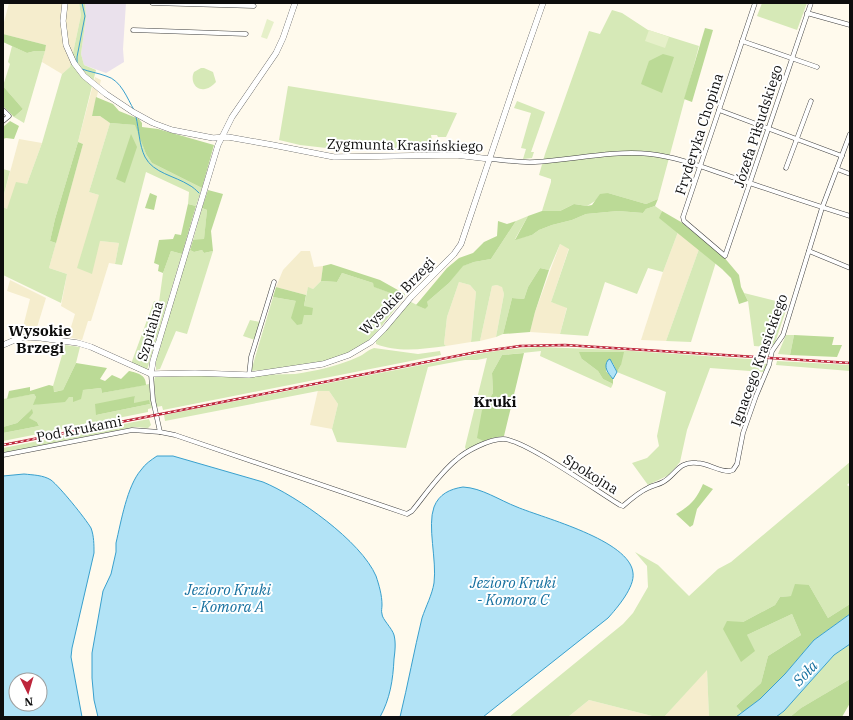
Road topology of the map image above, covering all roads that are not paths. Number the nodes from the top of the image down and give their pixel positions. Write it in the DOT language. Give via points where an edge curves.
graph roads {
  1 [pos="65,3"];
  2 [pos="152,3"];
  3 [pos="295,3"];
  4 [pos="544,3"];
  5 [pos="755,3"];
  6 [pos="811,3"];
  7 [pos="254,6"];
  8 [pos="807,13"];
  9 [pos="850,25"];
  10 [pos="133,30"];
  11 [pos="246,34"];
  12 [pos="742,41"];
  13 [pos="792,58"];
  14 [pos="817,67"];
  15 [pos="811,101"];
  16 [pos="3,110"];
  17 [pos="719,110"];
  18 [pos="3,121"];
  19 [pos="768,128"];
  20 [pos="850,134"];
  21 [pos="221,138"];
  22 [pos="797,138"];
  23 [pos="842,156"];
  24 [pos="490,159"];
  25 [pos="701,166"];
  26 [pos="786,168"];
  27 [pos="837,169"];
  28 [pos="850,174"];
  29 [pos="750,183"];
  30 [pos="822,208"];
  31 [pos="850,216"];
  32 [pos="809,251"];
  33 [pos="725,256"];
  34 [pos="850,268"];
  35 [pos="274,282"];
  36 [pos="3,344"];
  37 [pos="151,374"];
  38 [pos="249,375"];
  39 [pos="160,432"];
  40 [pos="3,455"];
  41 [pos="637,494"];
  1 -- 21 [label="street, Zygmunta Krasińskiego" via="63,21 66,45 74,63 84,76 106,94 153,123 172,130"];
  2 -- 7 [label="street"];
  3 -- 21 [label="street, Szpitalna" via="276,53 232,117"];
  4 -- 24 [label="street, Wysokie Brzegi"];
  5 -- 12 [label="street, Fryderyka Chopina"];
  6 -- 8 [label="street, Józefa Piłsudskiego"];
  8 -- 9 [label="street"];
  8 -- 13 [label="street, Józefa Piłsudskiego"];
  10 -- 11 [label="street"];
  12 -- 13 [label="street"];
  12 -- 17 [label="street, Fryderyka Chopina"];
  13 -- 14 [label="street"];
  13 -- 19 [label="street, Józefa Piłsudskiego"];
  15 -- 22 [label="street"];
  16 -- 18 [label="street" via="9,116"];
  17 -- 19 [label="street"];
  17 -- 25 [label="street, Fryderyka Chopina"];
  19 -- 22 [label="street"];
  19 -- 29 [label="street, Józefa Piłsudskiego"];
  20 -- 23 [label="street, Ignacego Krasickiego"];
  21 -- 24 [label="street, Zygmunta Krasińskiego" via="334,157 456,155"];
  21 -- 37 [label="street, Szpitalna"];
  22 -- 23 [label="street"];
  22 -- 26 [label="street"];
  23 -- 27 [label="street, Ignacego Krasickiego"];
  24 -- 25 [label="street, Zygmunta Krasińskiego" via="534,162 634,153 666,156"];
  24 -- 38 [label="street, Wysokie Brzegi" via="458,249 371,342 332,362"];
  25 -- 29 [label="street, Zygmunta Krasińskiego"];
  25 -- 33 [label="street, Fryderyka Chopina" via="683,219"];
  27 -- 28 [label="street"];
  27 -- 30 [label="street, Ignacego Krasickiego"];
  29 -- 30 [label="street, Zygmunta Krasińskiego"];
  29 -- 33 [label="street, Józefa Piłsudskiego"];
  30 -- 31 [label="street, Zygmunta Krasińskiego"];
  30 -- 32 [label="street, Ignacego Krasickiego"];
  32 -- 34 [label="street"];
  32 -- 41 [label="street, Ignacego Krasickiego" via="783,334 772,351 769,366 743,433 737,464 733,470 727,471 696,463 684,464 663,482"];
  35 -- 38 [label="street" via="251,357"];
  36 -- 37 [label="street, Wysokie Brzegi" via="27,337 78,343"];
  37 -- 38 [label="street, Wysokie Brzegi"];
  37 -- 39 [label="street, Szpitalna" via="153,400"];
  39 -- 40 [label="street, Pod Krukami" via="132,430"];
  39 -- 41 [label="street, Spokojna" via="176,435 407,514 455,460 492,440 504,438 532,450 620,505 623,506"];
}
